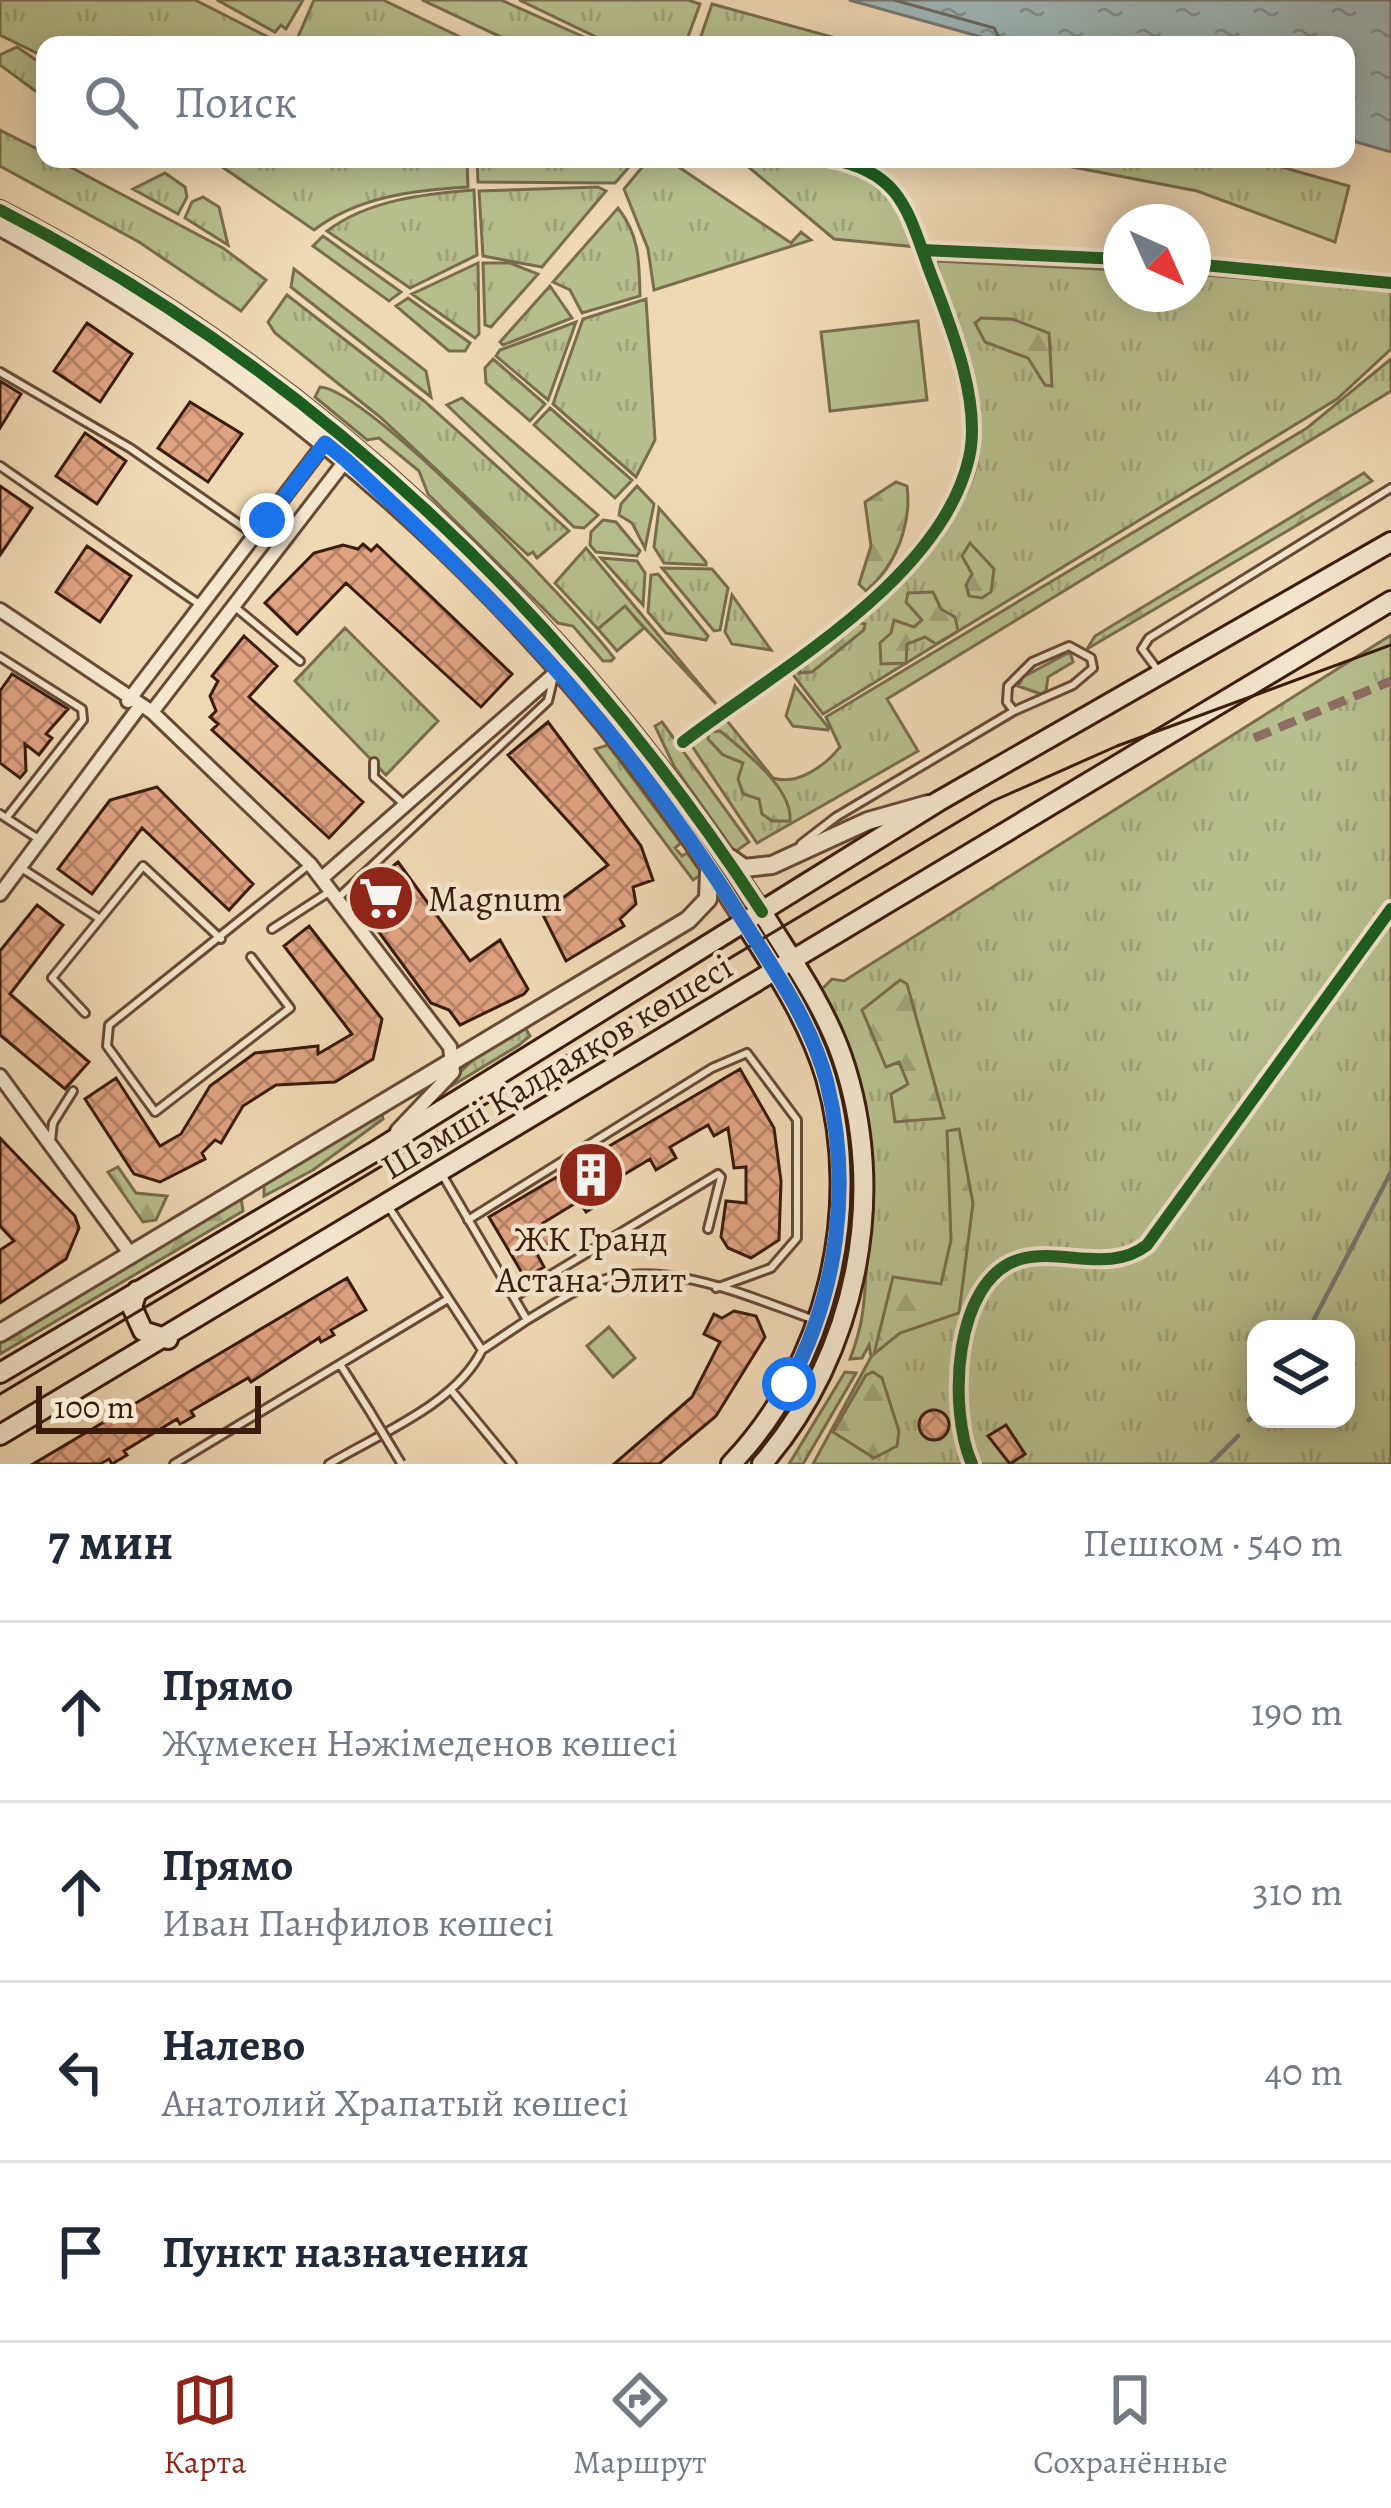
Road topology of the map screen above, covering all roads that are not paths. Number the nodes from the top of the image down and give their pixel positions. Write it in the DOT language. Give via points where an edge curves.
graph roads {
  1 [pos="0,210"];
  2 [pos="0,227"];
  3 [pos="0,372"];
  4 [pos="330,436"];
  5 [pos="352,454"];
  6 [pos="0,466"];
  7 [pos="1391,488"];
  8 [pos="255,535"];
  9 [pos="1391,542"];
  10 [pos="1391,601"];
  11 [pos="232,605"];
  12 [pos="201,607"];
  13 [pos="0,610"];
  14 [pos="0,657"];
  15 [pos="300,661"];
  16 [pos="562,667"];
  17 [pos="1158,672"];
  18 [pos="140,706"];
  19 [pos="1014,711"];
  20 [pos="374,762"];
  21 [pos="939,801"];
  22 [pos="408,808"];
  23 [pos="4,816"];
  24 [pos="40,840"];
  25 [pos="713,854"];
  26 [pos="790,856"];
  27 [pos="310,864"];
  28 [pos="20,867"];
  29 [pos="329,890"];
  30 [pos="0,894"];
  31 [pos="754,918"];
  32 [pos="100,919"];
  33 [pos="272,929"];
  34 [pos="220,939"];
  35 [pos="251,957"];
  36 [pos="784,967"];
  37 [pos="85,1013"];
  38 [pos="456,1064"];
  39 [pos="1,1081"];
  40 [pos="73,1091"];
  41 [pos="51,1140"];
  42 [pos="379,1149"];
  43 [pos="442,1173"];
  44 [pos="388,1206"];
  45 [pos="468,1220"];
  46 [pos="708,1229"];
  47 [pos="132,1256"];
  48 [pos="716,1288"];
  49 [pos="137,1291"];
  50 [pos="514,1297"];
  51 [pos="448,1299"];
  52 [pos="527,1320"];
  53 [pos="818,1321"];
  54 [pos="0,1333"];
  55 [pos="168,1339"];
  56 [pos="482,1350"];
  57 [pos="340,1364"];
  58 [pos="0,1373"];
  59 [pos="451,1390"];
  60 [pos="0,1435"];
  61 [pos="402,1463"];
  62 [pos="174,1464"];
  63 [pos="329,1464"];
  64 [pos="512,1464"];
  65 [pos="731,1464"];
  66 [pos="762,1464"];
  1 -- 4 [label="street" via="181,315"];
  2 -- 4 [label="street"];
  3 -- 8 [label="lane"];
  4 -- 5 [label="street"];
  4 -- 8 [label="street"];
  5 -- 11 [label="street"];
  5 -- 16 [label="street" via="474,554"];
  6 -- 12 [label="lane"];
  7 -- 17 [label="lane" via="1149,638 1142,649"];
  8 -- 12 [label="street"];
  9 -- 17 [label="main road, Шәмші Қалдаяқов көшесі"];
  10 -- 36 [label="main road, Шәмші Қалдаяқов көшесі"];
  11 -- 15 [label="lane"];
  11 -- 18 [label="street"];
  12 -- 18 [label="street"];
  13 -- 18 [label="street"];
  14 -- 23 [label="lane" via="82,709 83,720"];
  16 -- 22 [label="street"];
  16 -- 25 [label="street"];
  16 -- 29 [label="lane" via="548,701"];
  17 -- 21 [label="main road, Шәмші Қалдаяқов көшесі"];
  18 -- 24 [label="street"];
  18 -- 27 [label="street"];
  19 -- 19 [label="lane" via="1073,685 1093,668 1091,658 1070,646 1033,662 1008,686"];
  19 -- 26 [label="lane" via="836,817"];
  20 -- 22 [label="lane" via="374,777"];
  21 -- 26 [label="street"];
  21 -- 31 [label="main road, Шәмші Қалдаяқов көшесі"];
  22 -- 29 [label="street"];
  23 -- 24 [label="lane"];
  24 -- 28 [label="street"];
  25 -- 26 [label="street" via="744,868"];
  25 -- 31 [label="street"];
  25 -- 38 [label="street" via="699,911"];
  27 -- 29 [label="street"];
  27 -- 34 [label="lane"];
  28 -- 30 [label="street"];
  28 -- 32 [label="lane"];
  29 -- 33 [label="lane"];
  29 -- 38 [label="street"];
  31 -- 36 [label="main road"];
  31 -- 42 [label="main road, Шәмші Қалдаяқов көшесі"];
  32 -- 34 [label="lane" via="143,866"];
  32 -- 37 [label="lane" via="52,978"];
  34 -- 35 [label="lane" via="110,1025 107,1046 155,1112 290,1008"];
  36 -- 43 [label="main road, Шәмші Қалдаяқов көшесі"];
  36 -- 53 [label="main road" via="836,1124 838,1217"];
  36 -- 66 [label="main road" via="831,1029 854,1096 864,1215 834,1345"];
  38 -- 42 [label="street"];
  38 -- 47 [label="street"];
  39 -- 41 [label="street"];
  40 -- 41 [label="lane"];
  41 -- 47 [label="street"];
  42 -- 49 [label="main road, Шәмші Қалдаяқов көшесі"];
  43 -- 44 [label="main road, Шәмші Қалдаяқов көшесі"];
  43 -- 45 [label="lane"];
  44 -- 51 [label="lane"];
  44 -- 55 [label="main road, Шәмші Қалдаяқов көшесі"];
  45 -- 48 [label="lane" via="747,1052 796,1120 797,1238 771,1268"];
  45 -- 50 [label="lane"];
  46 -- 50 [label="lane" via="718,1174"];
  47 -- 54 [label="street"];
  48 -- 52 [label="lane" via="641,1273 588,1285"];
  48 -- 53 [label="lane"];
  49 -- 55 [label="main road" via="134,1318 143,1331"];
  49 -- 58 [label="main road, Шәмші Қалдаяқов көшесі"];
  50 -- 52 [label="lane"];
  51 -- 56 [label="lane"];
  51 -- 57 [label="lane"];
  52 -- 56 [label="lane"];
  53 -- 65 [label="main road" via="779,1400"];
  55 -- 60 [label="main road, Шәмші Қалдаяқов көшесі"];
  56 -- 59 [label="lane"];
  57 -- 61 [label="lane, bridge"];
  57 -- 62 [label="lane"];
  59 -- 63 [label="lane"];
  59 -- 64 [label="lane"];
}
